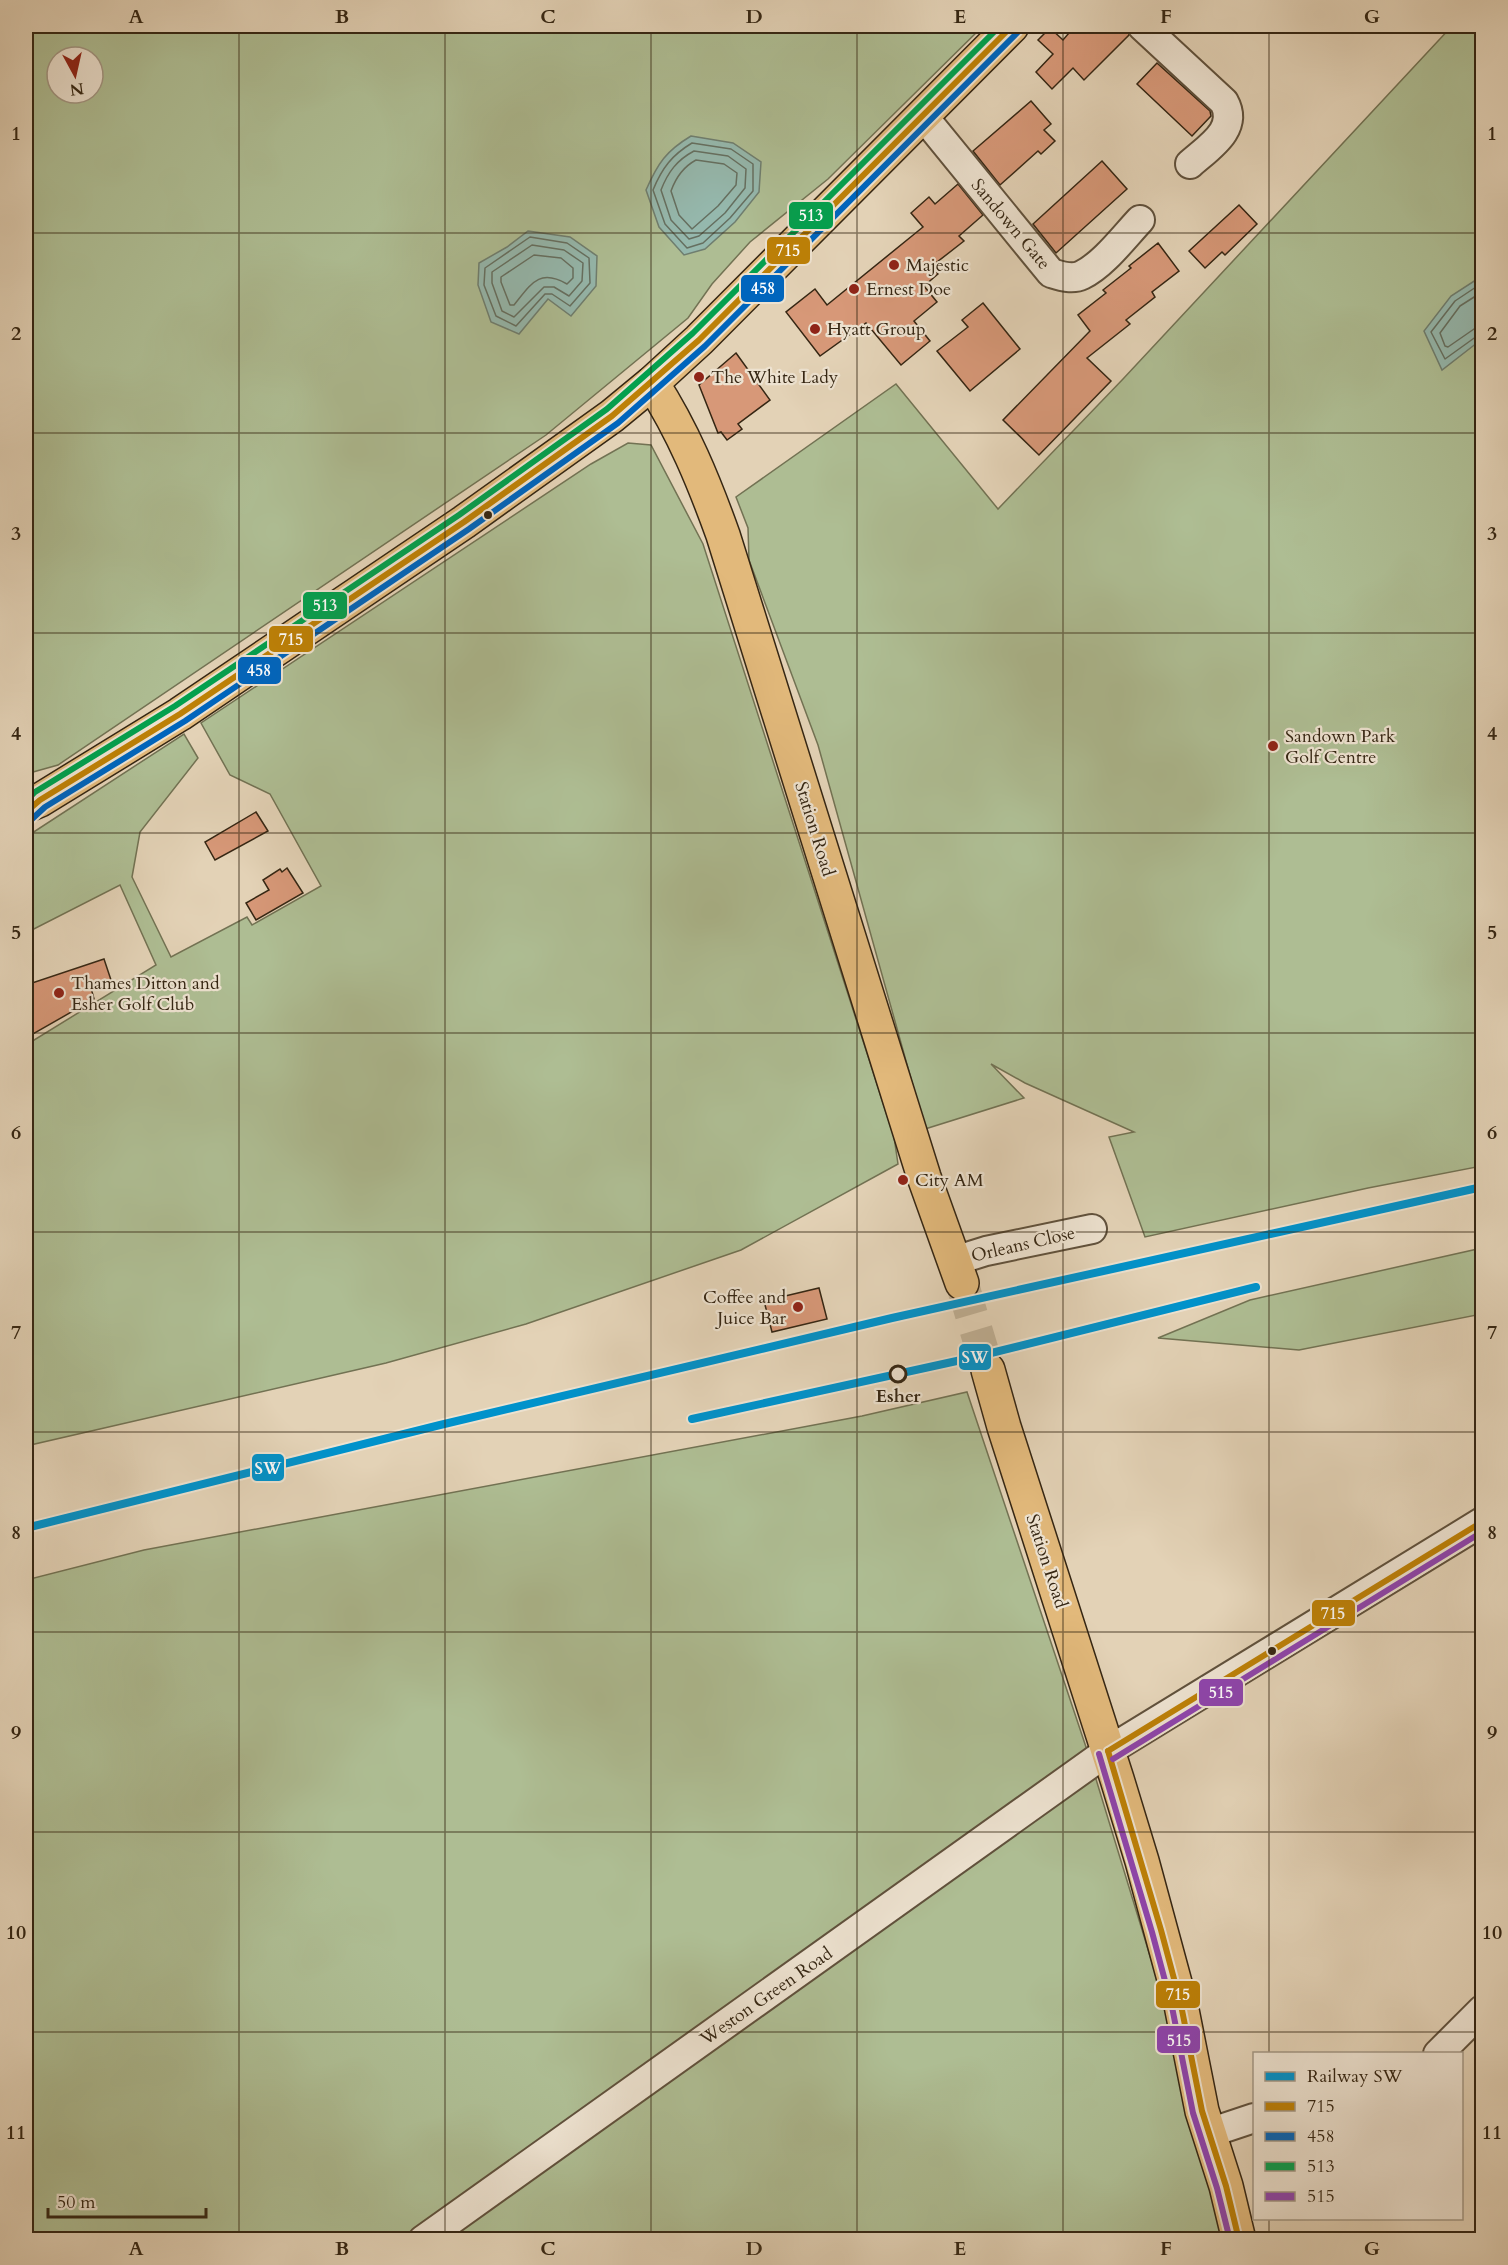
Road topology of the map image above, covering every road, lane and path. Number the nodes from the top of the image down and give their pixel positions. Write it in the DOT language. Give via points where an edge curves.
graph roads {
  1 [pos="1012,26"];
  2 [pos="1142,26"];
  3 [pos="923,116"];
  4 [pos="1190,164"];
  5 [pos="1140,220"];
  6 [pos="652,383"];
  7 [pos="30,806"];
  8 [pos="1092,1229"];
  9 [pos="958,1272"];
  10 [pos="988,1370"];
  11 [pos="1482,1522"];
  12 [pos="1108,1751"];
  13 [pos="1482,2010"];
  14 [pos="1440,2052"];
  15 [pos="1253,2118"];
  16 [pos="1209,2133"];
  17 [pos="423,2240"];
  18 [pos="1239,2240"];
  1 -- 3 [label="main road"];
  2 -- 4 [label="street" via="1229,111 1229,123 1223,132"];
  3 -- 5 [label="street, Sandown Gate" via="1051,273 1065,278 1081,276 1097,265"];
  3 -- 6 [label="main road"];
  6 -- 7 [label="main road" via="464,522 180,714"];
  6 -- 9 [label="main road, Station Road" via="679,429 723,535 920,1166"];
  8 -- 9 [label="street, Orleans Close" via="986,1251"];
  10 -- 12 [label="main road, Station Road"];
  11 -- 12 [label="street, Weston Green Road"];
  12 -- 16 [label="main road, Station Road" via="1178,1994"];
  12 -- 17 [label="street, Weston Green Road"];
  13 -- 14 [label="street"];
  15 -- 16 [label="street"];
  16 -- 18 [label="main road, Station Road"];
}
